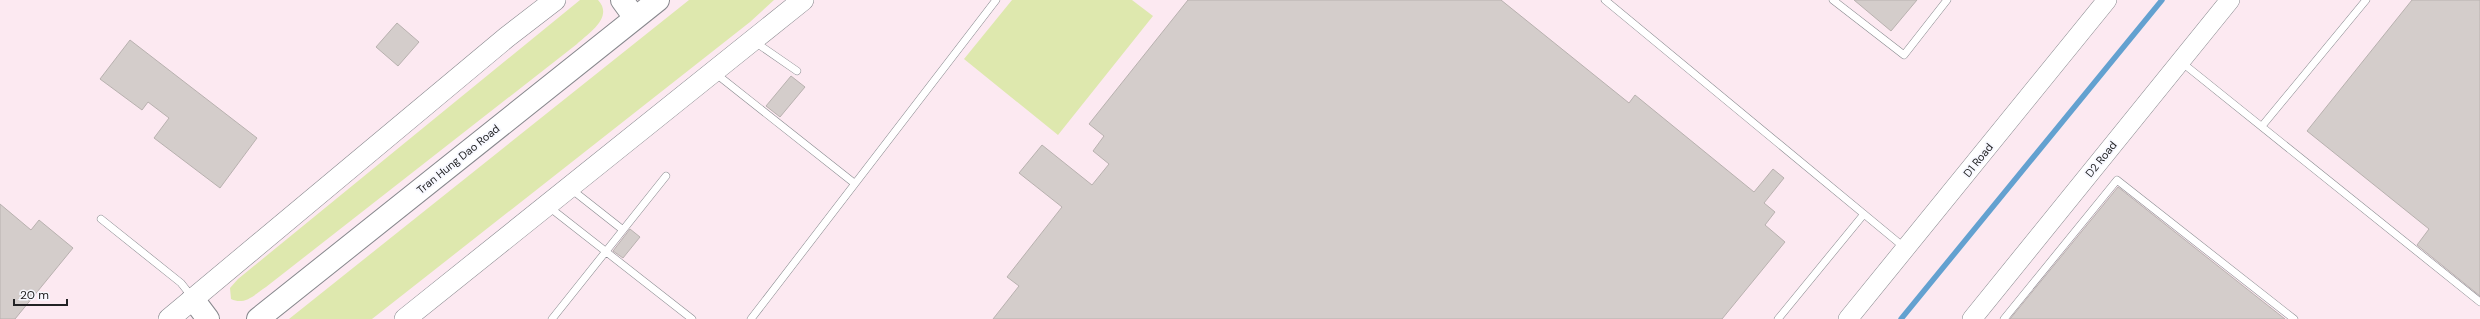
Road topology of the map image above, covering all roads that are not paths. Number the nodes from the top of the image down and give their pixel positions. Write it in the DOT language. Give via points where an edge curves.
graph roads {
  1 [pos="555,0"];
  2 [pos="622,0"];
  3 [pos="658,0"];
  4 [pos="803,0"];
  5 [pos="996,0"];
  6 [pos="1605,0"];
  7 [pos="1833,0"];
  8 [pos="1947,0"];
  9 [pos="2106,0"];
  10 [pos="2230,0"];
  11 [pos="2366,0"];
  12 [pos="636,18"];
  13 [pos="754,40"];
  14 [pos="2180,61"];
  15 [pos="797,71"];
  16 [pos="714,72"];
  17 [pos="2262,126"];
  18 [pos="666,176"];
  19 [pos="854,183"];
  20 [pos="570,188"];
  21 [pos="548,206"];
  22 [pos="1864,214"];
  23 [pos="101,219"];
  24 [pos="623,230"];
  25 [pos="1906,249"];
  26 [pos="606,251"];
  27 [pos="193,299"];
  28 [pos="2480,302"];
  29 [pos="169,319"];
  30 [pos="208,319"];
  31 [pos="258,319"];
  32 [pos="405,319"];
  33 [pos="552,319"];
  34 [pos="692,319"];
  35 [pos="751,319"];
  36 [pos="1778,319"];
  37 [pos="1848,319"];
  38 [pos="1972,319"];
  39 [pos="2004,319"];
  40 [pos="2294,319"];
  1 -- 27 [label="main road" via="507,37"];
  2 -- 12 [label="highway"];
  3 -- 12 [label="highway, Tran Hung Dao Road"];
  4 -- 13 [label="main road"];
  5 -- 19 [label="lane"];
  6 -- 22 [label="lane"];
  7 -- 8 [label="lane" via="1904,55"];
  9 -- 25 [label="street, D1 Road"];
  10 -- 14 [label="street, D2 Road"];
  11 -- 17 [label="lane"];
  12 -- 31 [label="highway, Tran Hung Dao Road"];
  13 -- 15 [label="lane"];
  13 -- 16 [label="main road"];
  14 -- 17 [label="lane"];
  14 -- 38 [label="street, D2 Road"];
  16 -- 19 [label="lane"];
  16 -- 20 [label="main road"];
  17 -- 28 [label="lane"];
  18 -- 24 [label="lane"];
  19 -- 35 [label="lane"];
  20 -- 21 [label="main road"];
  20 -- 24 [label="lane"];
  21 -- 26 [label="lane"];
  21 -- 32 [label="main road"];
  22 -- 25 [label="lane"];
  22 -- 36 [label="lane"];
  23 -- 27 [label="lane" via="180,283"];
  24 -- 26 [label="lane"];
  25 -- 37 [label="street, D1 Road"];
  26 -- 33 [label="lane"];
  26 -- 34 [label="lane"];
  27 -- 29 [label="main road"];
  27 -- 30 [label="highway"];
  39 -- 40 [label="lane" via="2117,180"];
}
